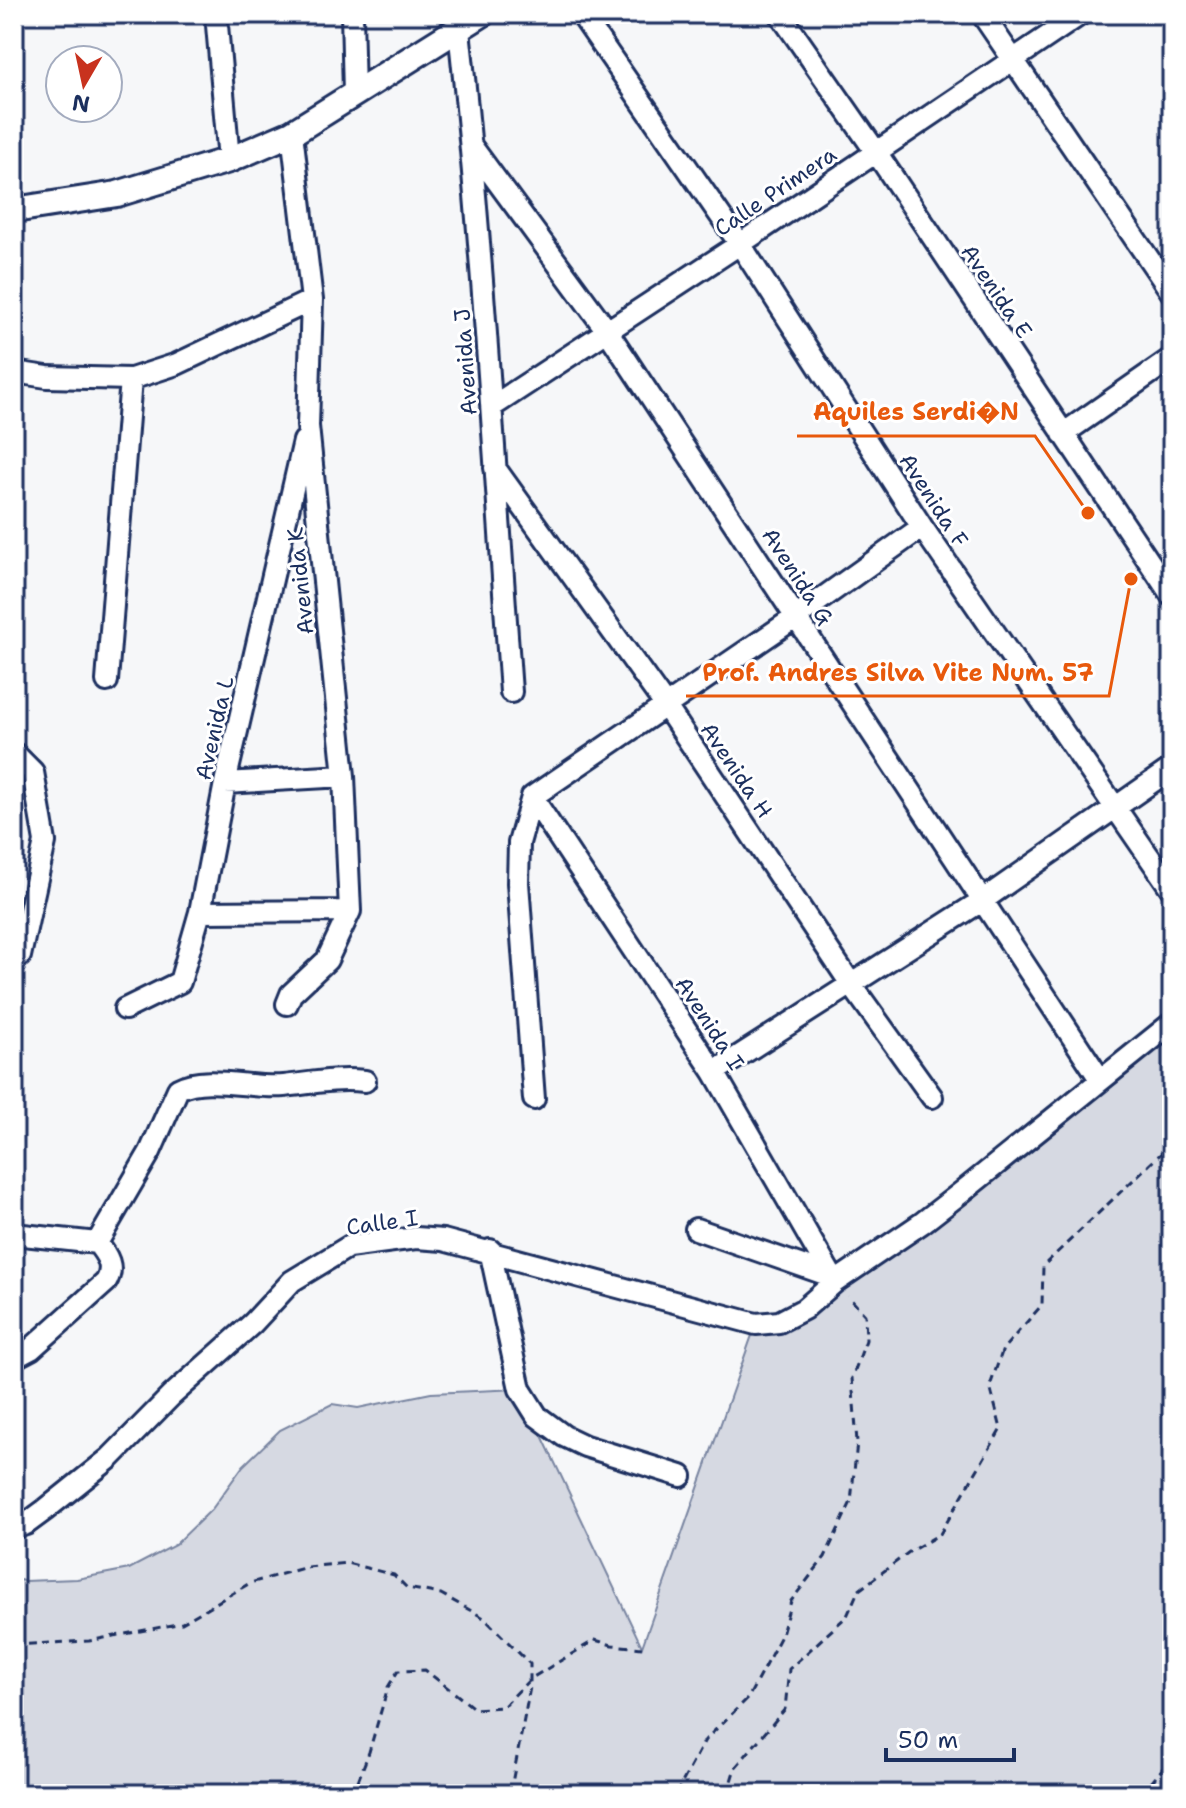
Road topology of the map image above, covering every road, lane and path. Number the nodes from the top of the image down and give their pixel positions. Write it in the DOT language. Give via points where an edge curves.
graph roads {
  1 [pos="216,14"];
  2 [pos="352,14"];
  3 [pos="482,14"];
  4 [pos="581,14"];
  5 [pos="780,14"];
  6 [pos="982,14"];
  7 [pos="1081,14"];
  8 [pos="459,30"];
  9 [pos="1013,60"];
  10 [pos="354,94"];
  11 [pos="292,133"];
  12 [pos="472,147"];
  13 [pos="876,152"];
  14 [pos="229,160"];
  15 [pos="14,210"];
  16 [pos="740,244"];
  17 [pos="1172,293"];
  18 [pos="312,300"];
  19 [pos="608,332"];
  20 [pos="1172,358"];
  21 [pos="14,372"];
  22 [pos="131,379"];
  23 [pos="493,406"];
  24 [pos="308,426"];
  25 [pos="1063,434"];
  26 [pos="495,468"];
  27 [pos="922,527"];
  28 [pos="1172,596"];
  29 [pos="796,617"];
  30 [pos="107,681"];
  31 [pos="511,692"];
  32 [pos="665,705"];
  33 [pos="14,753"];
  34 [pos="1172,768"];
  35 [pos="344,776"];
  36 [pos="225,783"];
  37 [pos="532,797"];
  38 [pos="1116,807"];
  39 [pos="1172,890"];
  40 [pos="983,900"];
  41 [pos="350,911"];
  42 [pos="200,912"];
  43 [pos="20,956"];
  44 [pos="851,984"];
  45 [pos="287,1004"];
  46 [pos="125,1009"];
  47 [pos="1172,1023"];
  48 [pos="714,1072"];
  49 [pos="1100,1079"];
  50 [pos="365,1081"];
  51 [pos="932,1097"];
  52 [pos="534,1099"];
  53 [pos="1172,1143"];
  54 [pos="696,1229"];
  55 [pos="14,1234"];
  56 [pos="97,1243"];
  57 [pos="490,1250"];
  58 [pos="833,1279"];
  59 [pos="14,1358"];
  60 [pos="681,1476"];
  61 [pos="14,1528"];
  62 [pos="14,1645"];
  63 [pos="642,1648"];
  64 [pos="530,1679"];
  65 [pos="1172,1757"];
  66 [pos="353,1794"];
  67 [pos="510,1794"];
  68 [pos="676,1794"];
  69 [pos="727,1794"];
  70 [pos="1142,1794"];
  1 -- 14 [label="street"];
  2 -- 10 [label="street"];
  3 -- 8 [label="street"];
  4 -- 16 [label="street, Avenida F"];
  5 -- 13 [label="street, Avenida E"];
  6 -- 9 [label="street"];
  7 -- 9 [label="street, Calle Primera"];
  8 -- 10 [label="street"];
  8 -- 12 [label="street, Avenida J"];
  9 -- 13 [label="street, Calle Primera"];
  9 -- 17 [label="street"];
  10 -- 11 [label="street"];
  11 -- 14 [label="street"];
  11 -- 18 [label="street, Avenida K"];
  12 -- 19 [label="street, Avenida G"];
  12 -- 23 [label="street, Avenida J"];
  13 -- 16 [label="street, Calle Primera"];
  13 -- 25 [label="street, Avenida E"];
  14 -- 15 [label="street" via="117,194"];
  16 -- 19 [label="street, Calle Primera"];
  16 -- 27 [label="street, Avenida F"];
  18 -- 22 [label="street" via="177,364"];
  18 -- 24 [label="street, Avenida K"];
  19 -- 23 [label="street, Calle Primera"];
  19 -- 29 [label="street, Avenida G"];
  20 -- 25 [label="street"];
  21 -- 22 [label="street"];
  22 -- 30 [label="street"];
  23 -- 26 [label="street, Avenida J"];
  24 -- 35 [label="street, Avenida K"];
  24 -- 36 [label="street, Avenida L"];
  25 -- 28 [label="street, Avenida E"];
  26 -- 31 [label="street, Avenida J"];
  26 -- 32 [label="street, Avenida H"];
  27 -- 29 [label="street"];
  27 -- 38 [label="street, Avenida F"];
  29 -- 32 [label="street"];
  29 -- 40 [label="street, Avenida G"];
  32 -- 37 [label="street"];
  32 -- 44 [label="street, Avenida H"];
  33 -- 43 [label="street" via="33,772 45,842"];
  34 -- 38 [label="street"];
  35 -- 36 [label="street"];
  35 -- 41 [label="street, Avenida K"];
  36 -- 42 [label="street, Avenida L"];
  37 -- 48 [label="street, Avenida I"];
  37 -- 52 [label="street" via="519,843 518,883"];
  38 -- 39 [label="street, Avenida F"];
  38 -- 40 [label="street"];
  40 -- 44 [label="street"];
  40 -- 49 [label="street, Avenida G"];
  41 -- 42 [label="street"];
  41 -- 45 [label="street, Avenida K" via="327,960"];
  42 -- 46 [label="street, Avenida L" via="180,982"];
  44 -- 48 [label="street"];
  44 -- 51 [label="street, Avenida H"];
  47 -- 49 [label="street, Calle I"];
  48 -- 58 [label="street, Avenida I"];
  49 -- 58 [label="street, Calle I" via="932,1215"];
  50 -- 56 [label="street" via="254,1087 208,1083 178,1089 150,1152"];
  53 -- 69 [label="path" via="1043,1266 1042,1305 1003,1349 990,1386 1001,1429 940,1534 858,1591 847,1616 789,1669 785,1709 735,1768"];
  54 -- 58 [label="street"];
  55 -- 56 [label="street"];
  56 -- 59 [label="street" via="109,1257 106,1282"];
  57 -- 58 [label="street, Calle I" via="756,1324 779,1322 804,1309"];
  57 -- 60 [label="street" via="520,1389 537,1416 585,1446"];
  57 -- 61 [label="street, Calle I" via="416,1238 348,1247 292,1281 110,1458"];
  58 -- 68 [label="path" via="865,1315 866,1340 852,1378 857,1442 851,1502 825,1557 791,1601 782,1634 748,1698 705,1740"];
  62 -- 64 [label="path" via="89,1641 182,1623 250,1583 307,1567 347,1563 394,1575 407,1588 441,1594 484,1618 530,1664"];
  63 -- 64 [label="path" via="595,1640"];
  64 -- 66 [label="path" via="503,1707 475,1709 425,1670 398,1671"];
  64 -- 67 [label="path"];
  65 -- 70 [label="path"];
}
